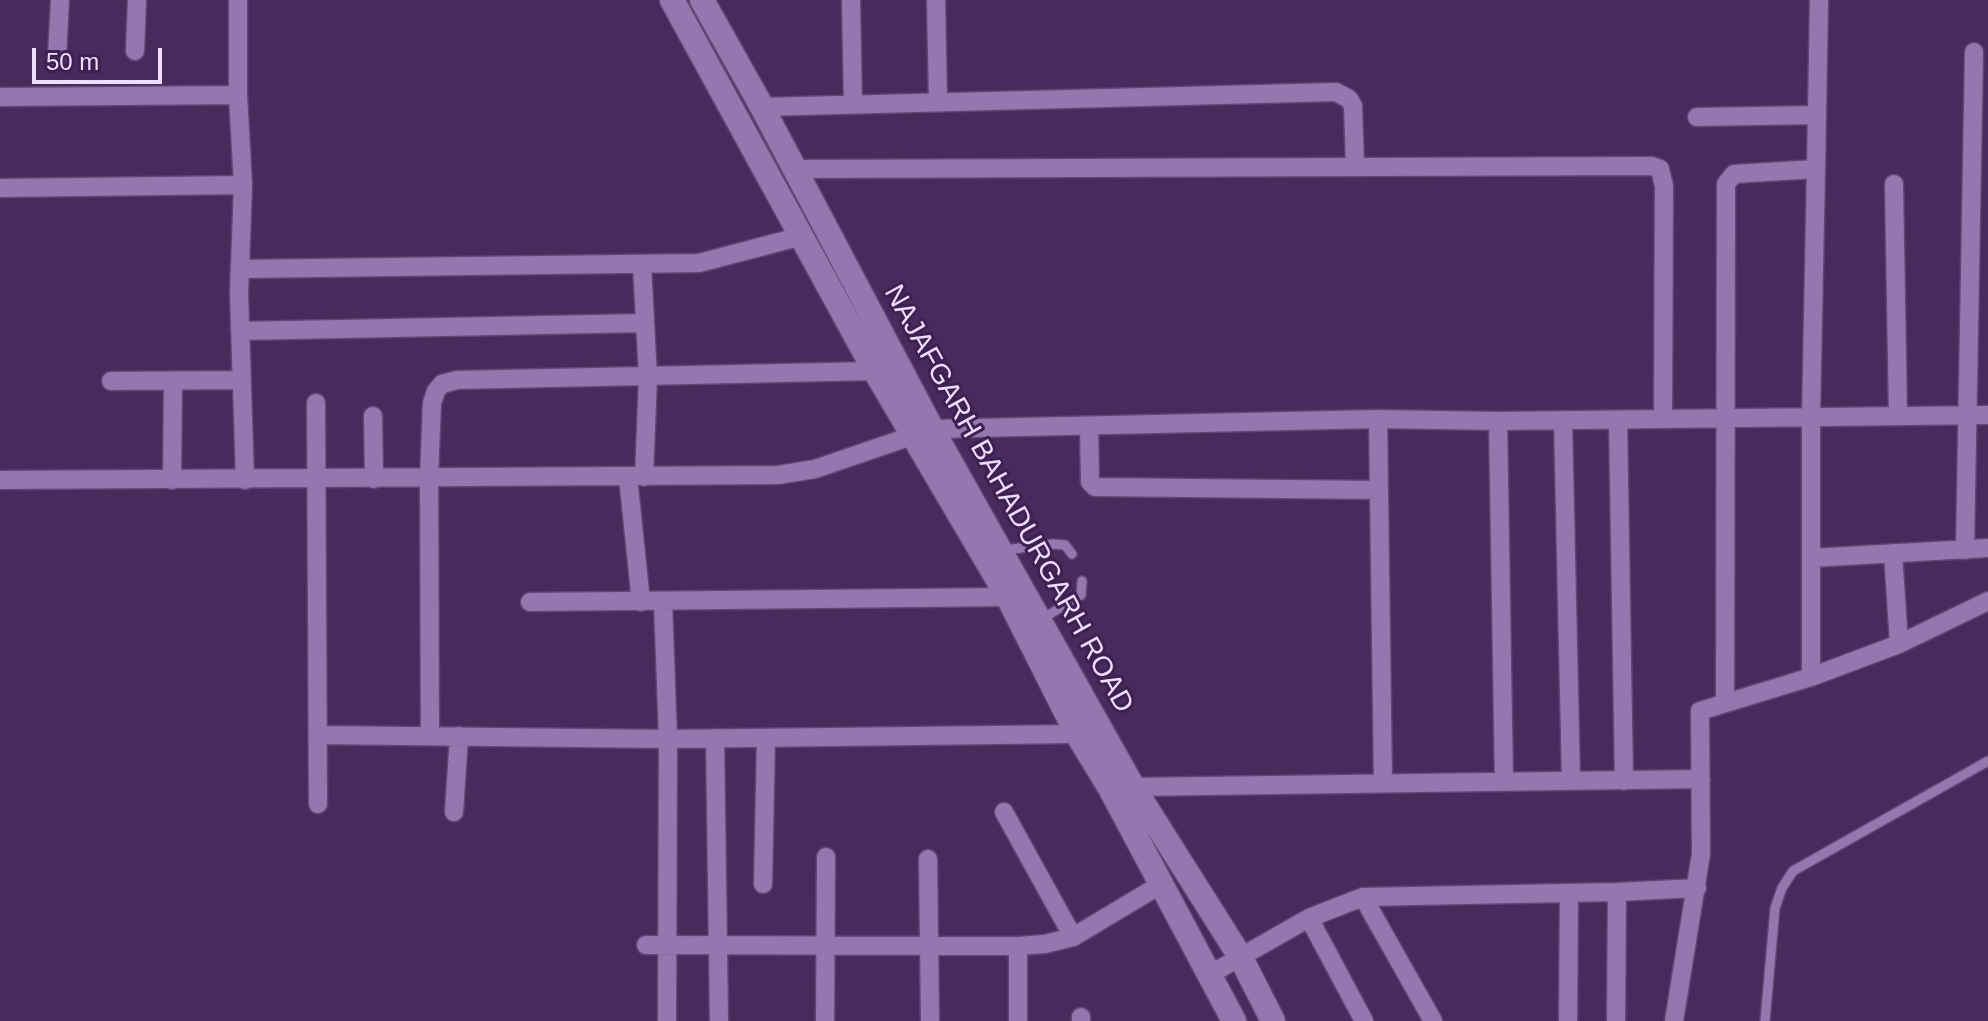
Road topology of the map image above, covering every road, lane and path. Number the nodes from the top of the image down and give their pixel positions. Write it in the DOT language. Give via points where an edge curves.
graph roads {
  1 [pos="60,0"];
  2 [pos="137,0"];
  3 [pos="238,0"];
  4 [pos="851,0"];
  5 [pos="936,0"];
  6 [pos="1819,0"];
  7 [pos="705,4"];
  8 [pos="677,10"];
  9 [pos="135,51"];
  10 [pos="1974,52"];
  11 [pos="57,57"];
  12 [pos="238,95"];
  13 [pos="0,97"];
  14 [pos="938,102"];
  15 [pos="853,105"];
  16 [pos="762,107"];
  17 [pos="1817,115"];
  18 [pos="1697,117"];
  19 [pos="1355,166"];
  20 [pos="793,169"];
  21 [pos="1816,169"];
  22 [pos="1894,184"];
  23 [pos="243,185"];
  24 [pos="0,188"];
  25 [pos="802,236"];
  26 [pos="642,265"];
  27 [pos="240,269"];
  28 [pos="645,323"];
  29 [pos="240,331"];
  30 [pos="875,371"];
  31 [pos="648,377"];
  32 [pos="242,380"];
  33 [pos="111,381"];
  34 [pos="173,381"];
  35 [pos="316,403"];
  36 [pos="1978,415"];
  37 [pos="373,416"];
  38 [pos="1898,416"];
  39 [pos="1811,417"];
  40 [pos="1727,418"];
  41 [pos="1378,419"];
  42 [pos="1663,419"];
  43 [pos="1563,420"];
  44 [pos="1618,420"];
  45 [pos="1498,421"];
  46 [pos="1089,426"];
  47 [pos="923,431"];
  48 [pos="636,477"];
  49 [pos="374,479"];
  50 [pos="429,479"];
  51 [pos="0,480"];
  52 [pos="172,480"];
  53 [pos="245,480"];
  54 [pos="317,480"];
  55 [pos="1378,490"];
  56 [pos="1988,548"];
  57 [pos="1965,550"];
  58 [pos="1000,551"];
  59 [pos="1893,553"];
  60 [pos="1072,554"];
  61 [pos="1811,558"];
  62 [pos="1082,581"];
  63 [pos="1008,597"];
  64 [pos="1988,601"];
  65 [pos="530,602"];
  66 [pos="641,602"];
  67 [pos="663,602"];
  68 [pos="1040,621"];
  69 [pos="1899,644"];
  70 [pos="1811,677"];
  71 [pos="1725,702"];
  72 [pos="1077,734"];
  73 [pos="318,735"];
  74 [pos="430,736"];
  75 [pos="459,736"];
  76 [pos="715,738"];
  77 [pos="766,738"];
  78 [pos="668,739"];
  79 [pos="1988,761"];
  80 [pos="1701,779"];
  81 [pos="1571,781"];
  82 [pos="1624,781"];
  83 [pos="1504,782"];
  84 [pos="1383,783"];
  85 [pos="1133,787"];
  86 [pos="318,804"];
  87 [pos="454,812"];
  88 [pos="1004,812"];
  89 [pos="826,857"];
  90 [pos="928,859"];
  91 [pos="763,884"];
  92 [pos="1160,885"];
  93 [pos="1697,888"];
  94 [pos="1617,892"];
  95 [pos="1569,893"];
  96 [pos="1363,897"];
  97 [pos="1309,918"];
  98 [pos="1073,937"];
  99 [pos="646,945"];
  100 [pos="667,945"];
  101 [pos="719,945"];
  102 [pos="826,946"];
  103 [pos="929,946"];
  104 [pos="1018,946"];
  105 [pos="1241,958"];
  106 [pos="1209,975"];
  107 [pos="667,1021"];
  108 [pos="719,1021"];
  109 [pos="825,1021"];
  110 [pos="930,1021"];
  111 [pos="1018,1021"];
  112 [pos="1234,1021"];
  113 [pos="1273,1021"];
  114 [pos="1364,1021"];
  115 [pos="1433,1021"];
  116 [pos="1568,1021"];
  117 [pos="1616,1021"];
  118 [pos="1674,1021"];
  119 [pos="1765,1021"];
  1 -- 11 [label="street"];
  2 -- 9 [label="street"];
  3 -- 12 [label="street"];
  4 -- 15 [label="street"];
  5 -- 14 [label="street"];
  6 -- 17 [label="street"];
  7 -- 8 [label="main road"];
  7 -- 16 [label="main road, NAJAFGARH BAHADURGARH ROAD"];
  8 -- 25 [label="main road, NAJAFGARH BAHADURGARH ROAD"];
  10 -- 36 [label="street"];
  12 -- 13 [label="street"];
  12 -- 23 [label="street"];
  14 -- 15 [label="street"];
  14 -- 19 [label="street" via="1336,92 1353,106"];
  15 -- 16 [label="street"];
  16 -- 20 [label="main road, NAJAFGARH BAHADURGARH ROAD"];
  17 -- 18 [label="street"];
  17 -- 21 [label="street"];
  19 -- 20 [label="street"];
  19 -- 42 [label="street" via="1660,169"];
  20 -- 47 [label="main road, NAJAFGARH BAHADURGARH ROAD"];
  21 -- 39 [label="street"];
  21 -- 40 [label="street" via="1734,174 1726,184"];
  22 -- 38 [label="street"];
  23 -- 24 [label="street"];
  23 -- 27 [label="street"];
  25 -- 26 [label="street" via="699,263"];
  25 -- 30 [label="main road, NAJAFGARH BAHADURGARH ROAD"];
  26 -- 27 [label="street"];
  26 -- 28 [label="street"];
  27 -- 29 [label="street"];
  28 -- 29 [label="street"];
  28 -- 31 [label="street"];
  29 -- 32 [label="street"];
  30 -- 31 [label="street"];
  30 -- 47 [label="main road, NAJAFGARH BAHADURGARH ROAD"];
  31 -- 48 [label="street"];
  31 -- 50 [label="street" via="442,384 432,403"];
  32 -- 34 [label="street"];
  32 -- 53 [label="street"];
  33 -- 34 [label="street"];
  34 -- 52 [label="street"];
  35 -- 54 [label="street"];
  36 -- 38 [label="street"];
  36 -- 57 [label="street"];
  37 -- 49 [label="street"];
  38 -- 39 [label="street"];
  39 -- 40 [label="street"];
  39 -- 61 [label="street"];
  40 -- 42 [label="street"];
  40 -- 71 [label="street"];
  41 -- 45 [label="street"];
  41 -- 46 [label="street"];
  41 -- 55 [label="street"];
  42 -- 44 [label="street"];
  43 -- 44 [label="street"];
  43 -- 45 [label="street"];
  43 -- 81 [label="street"];
  44 -- 82 [label="street"];
  45 -- 83 [label="street"];
  46 -- 47 [label="street"];
  46 -- 55 [label="street" via="1090,482 1095,487"];
  47 -- 48 [label="street" via="815,469 778,475"];
  47 -- 58 [label="main road, NAJAFGARH BAHADURGARH ROAD"];
  47 -- 63 [label="main road, NAJAFGARH BAHADURGARH ROAD"];
  48 -- 50 [label="street"];
  48 -- 66 [label="street"];
  49 -- 50 [label="street"];
  49 -- 54 [label="street"];
  50 -- 74 [label="street"];
  51 -- 52 [label="street"];
  52 -- 53 [label="street"];
  53 -- 54 [label="street"];
  54 -- 73 [label="street"];
  55 -- 84 [label="street"];
  56 -- 57 [label="street"];
  57 -- 59 [label="street"];
  58 -- 60 [label="lane" via="1053,544 1065,545"];
  58 -- 68 [label="main road, NAJAFGARH BAHADURGARH ROAD"];
  59 -- 61 [label="street"];
  59 -- 69 [label="street"];
  61 -- 70 [label="street"];
  62 -- 68 [label="lane" via="1081,595"];
  63 -- 67 [label="street"];
  63 -- 72 [label="main road, NAJAFGARH BAHADURGARH ROAD"];
  64 -- 69 [label="street"];
  65 -- 66 [label="street"];
  66 -- 67 [label="street"];
  67 -- 78 [label="street"];
  68 -- 85 [label="main road, NAJAFGARH BAHADURGARH ROAD"];
  69 -- 70 [label="street"];
  70 -- 71 [label="street"];
  71 -- 80 [label="street" via="1700,711"];
  72 -- 77 [label="street"];
  72 -- 92 [label="main road, NAJAFGARH BAHADURGARH ROAD"];
  73 -- 74 [label="street"];
  73 -- 86 [label="street"];
  74 -- 75 [label="street"];
  75 -- 78 [label="street"];
  75 -- 87 [label="street"];
  76 -- 77 [label="street"];
  76 -- 78 [label="street"];
  76 -- 101 [label="street"];
  77 -- 91 [label="street"];
  78 -- 100 [label="street"];
  79 -- 119 [label="lane" via="1793,871 1775,908"];
  80 -- 82 [label="street"];
  80 -- 93 [label="street"];
  81 -- 82 [label="street"];
  81 -- 83 [label="street"];
  83 -- 84 [label="street"];
  84 -- 85 [label="street"];
  85 -- 105 [label="main road, NAJAFGARH BAHADURGARH ROAD"];
  88 -- 98 [label="street"];
  89 -- 102 [label="street"];
  90 -- 103 [label="street"];
  92 -- 98 [label="street"];
  92 -- 106 [label="main road, NAJAFGARH BAHADURGARH ROAD"];
  93 -- 94 [label="street"];
  93 -- 118 [label="street"];
  94 -- 95 [label="street"];
  94 -- 117 [label="street"];
  95 -- 96 [label="street"];
  95 -- 116 [label="street"];
  96 -- 97 [label="street"];
  96 -- 115 [label="street"];
  97 -- 105 [label="street"];
  97 -- 114 [label="street"];
  98 -- 104 [label="street"];
  99 -- 100 [label="street"];
  100 -- 101 [label="street"];
  100 -- 107 [label="street"];
  101 -- 102 [label="street"];
  101 -- 108 [label="street"];
  102 -- 103 [label="street"];
  102 -- 109 [label="street"];
  103 -- 104 [label="street"];
  103 -- 110 [label="street"];
  104 -- 111 [label="street"];
  105 -- 106 [label="street"];
  105 -- 113 [label="main road, NAJAFGARH BAHADURGARH ROAD"];
  106 -- 112 [label="main road, NAJAFGARH BAHADURGARH ROAD"];
}
